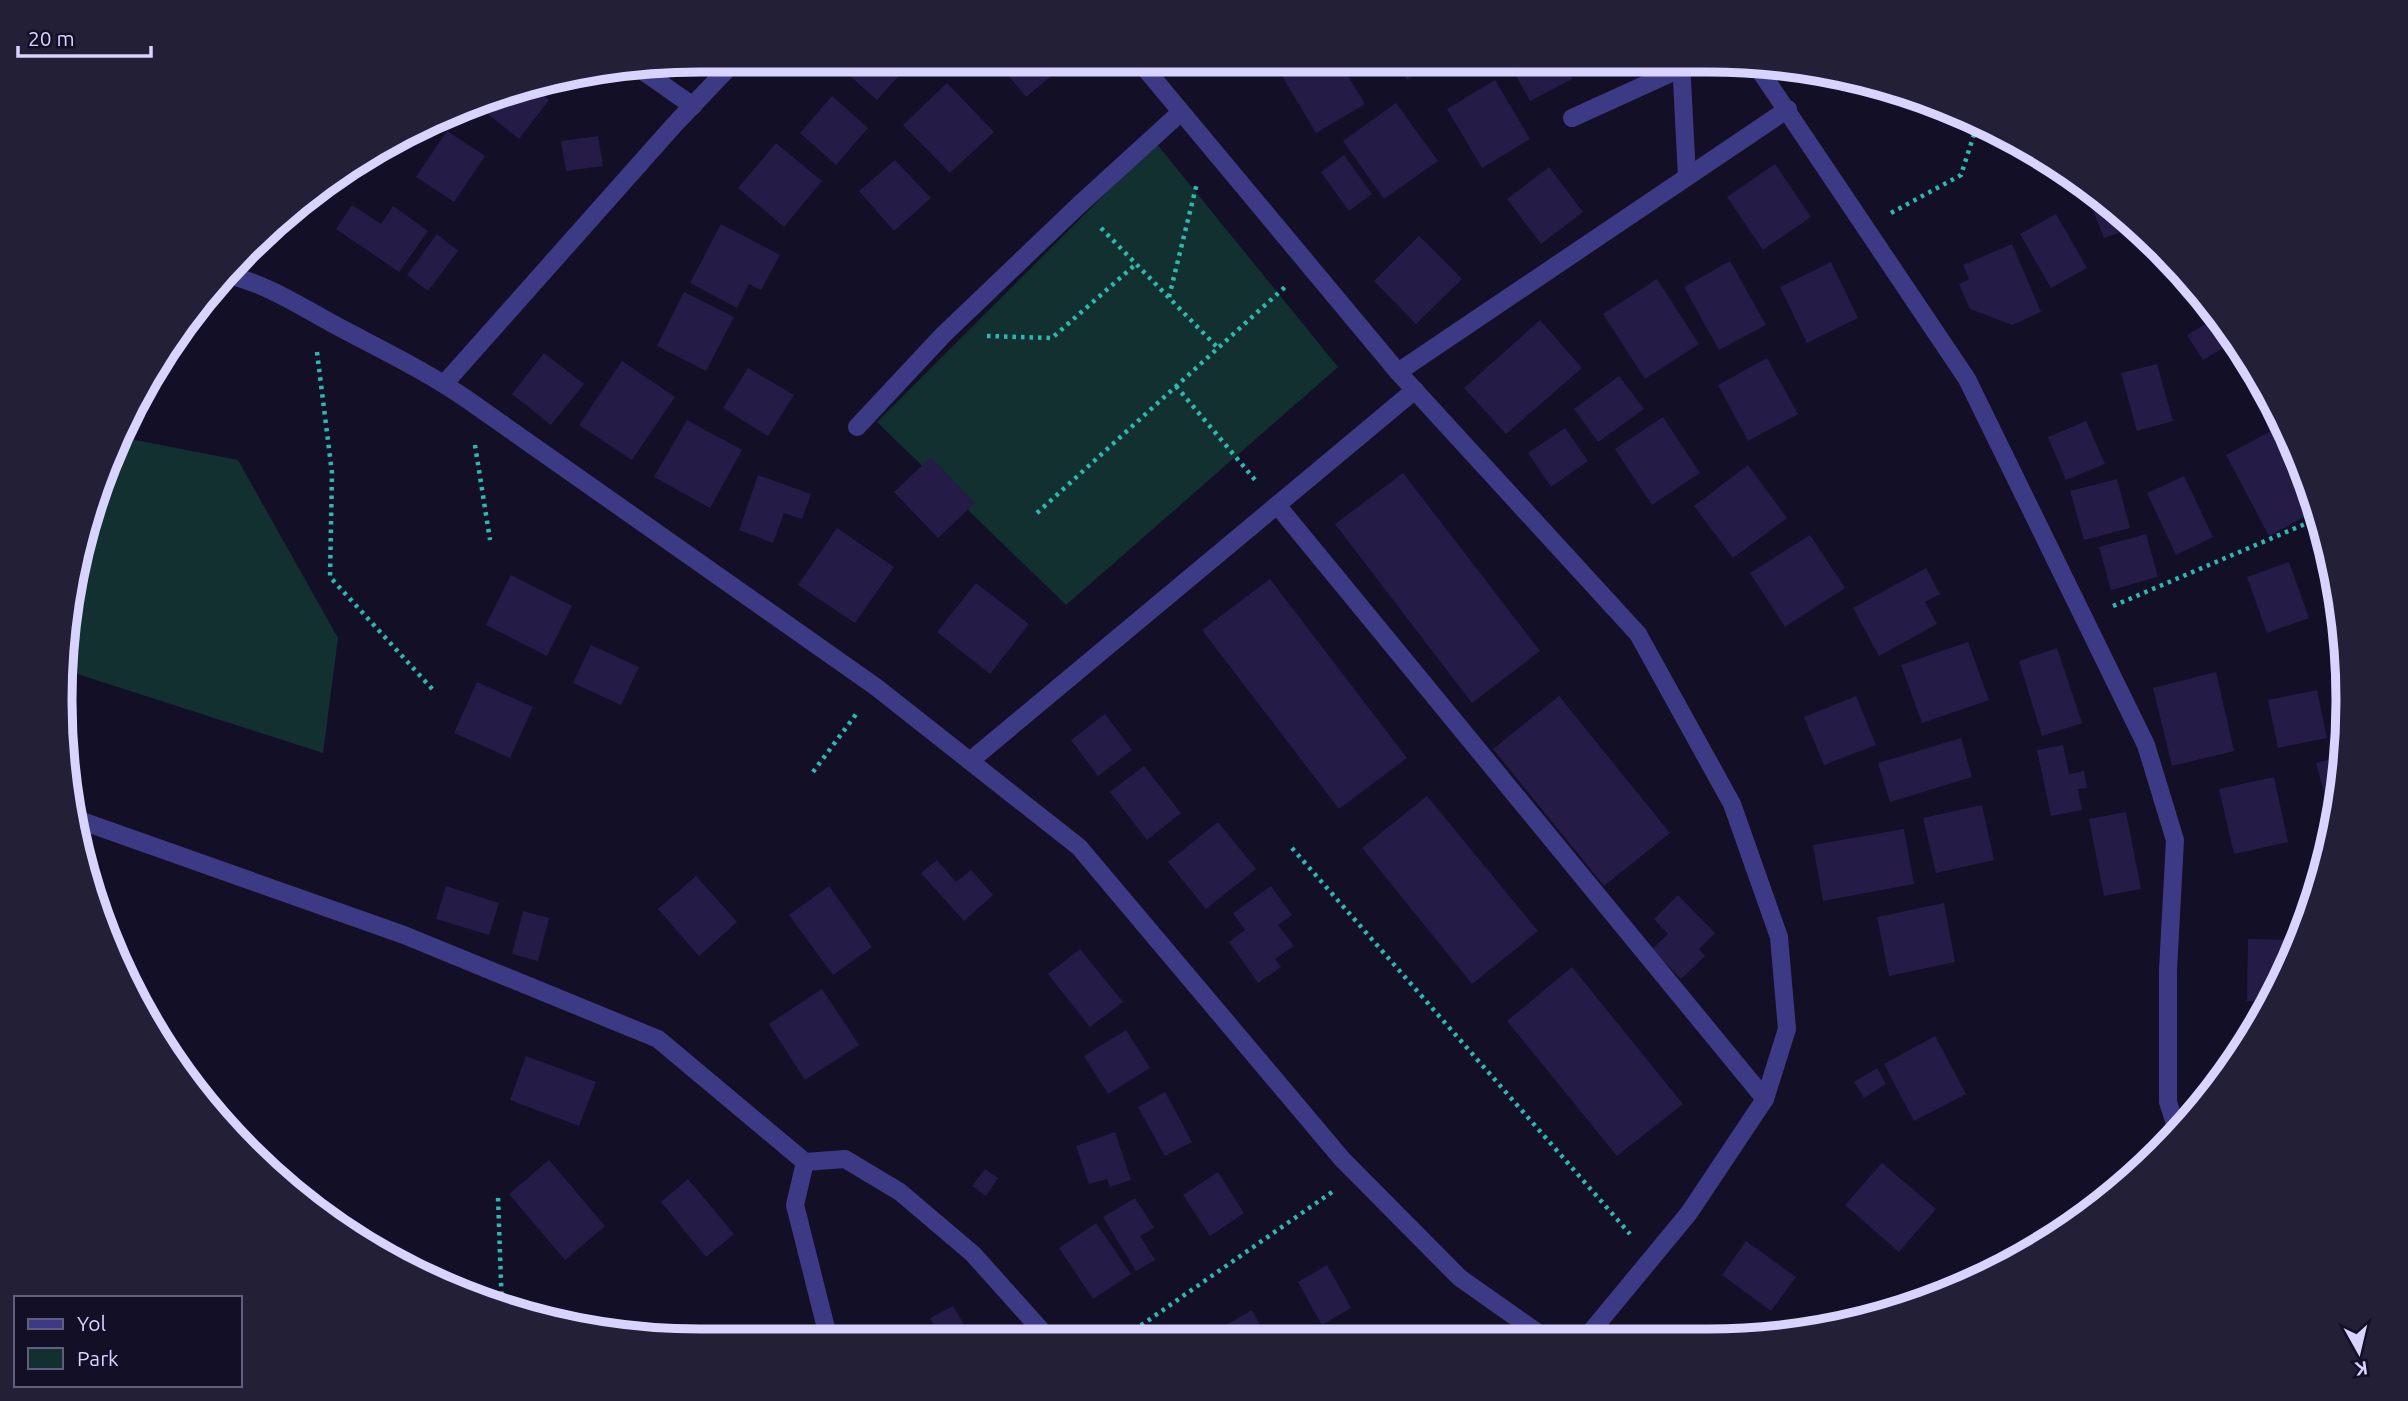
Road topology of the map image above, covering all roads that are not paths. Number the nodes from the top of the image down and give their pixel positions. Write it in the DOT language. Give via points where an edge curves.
graph roads {
  1 [pos="725,72"];
  2 [pos="1148,72"];
  3 [pos="1665,72"];
  4 [pos="1681,72"];
  5 [pos="647,74"];
  6 [pos="1763,74"];
  7 [pos="693,106"];
  8 [pos="1788,109"];
  9 [pos="1181,112"];
  10 [pos="1572,118"];
  11 [pos="1687,177"];
  12 [pos="236,277"];
  13 [pos="1398,372"];
  14 [pos="444,384"];
  15 [pos="1415,390"];
  16 [pos="857,427"];
  17 [pos="1277,505"];
  18 [pos="970,761"];
  19 [pos="84,822"];
  20 [pos="1765,1099"];
  21 [pos="2174,1121"];
  22 [pos="805,1161"];
  23 [pos="826,1329"];
  24 [pos="1040,1329"];
  25 [pos="1533,1329"];
  26 [pos="1593,1329"];
  1 -- 7 [label="street"];
  2 -- 9 [label="street"];
  3 -- 10 [label="street"];
  4 -- 11 [label="street"];
  5 -- 7 [label="street"];
  6 -- 8 [label="street"];
  7 -- 14 [label="street"];
  8 -- 11 [label="street"];
  8 -- 21 [label="street" via="1967,379 2146,745 2175,840 2168,970 2168,1102"];
  9 -- 13 [label="street"];
  9 -- 16 [label="street" via="943,335"];
  11 -- 13 [label="street"];
  12 -- 14 [label="street"];
  13 -- 15 [label="street"];
  14 -- 18 [label="street" via="876,687"];
  15 -- 17 [label="street"];
  15 -- 20 [label="street" via="1637,634 1732,804 1779,937 1787,1030"];
  17 -- 18 [label="street"];
  17 -- 20 [label="street"];
  18 -- 25 [label="street" via="1079,847 1342,1159 1461,1278"];
  19 -- 22 [label="street" via="404,935 658,1040"];
  20 -- 26 [label="street" via="1689,1213"];
  22 -- 23 [label="street" via="795,1205"];
  22 -- 24 [label="street" via="845,1159 900,1192 974,1254"];
}
